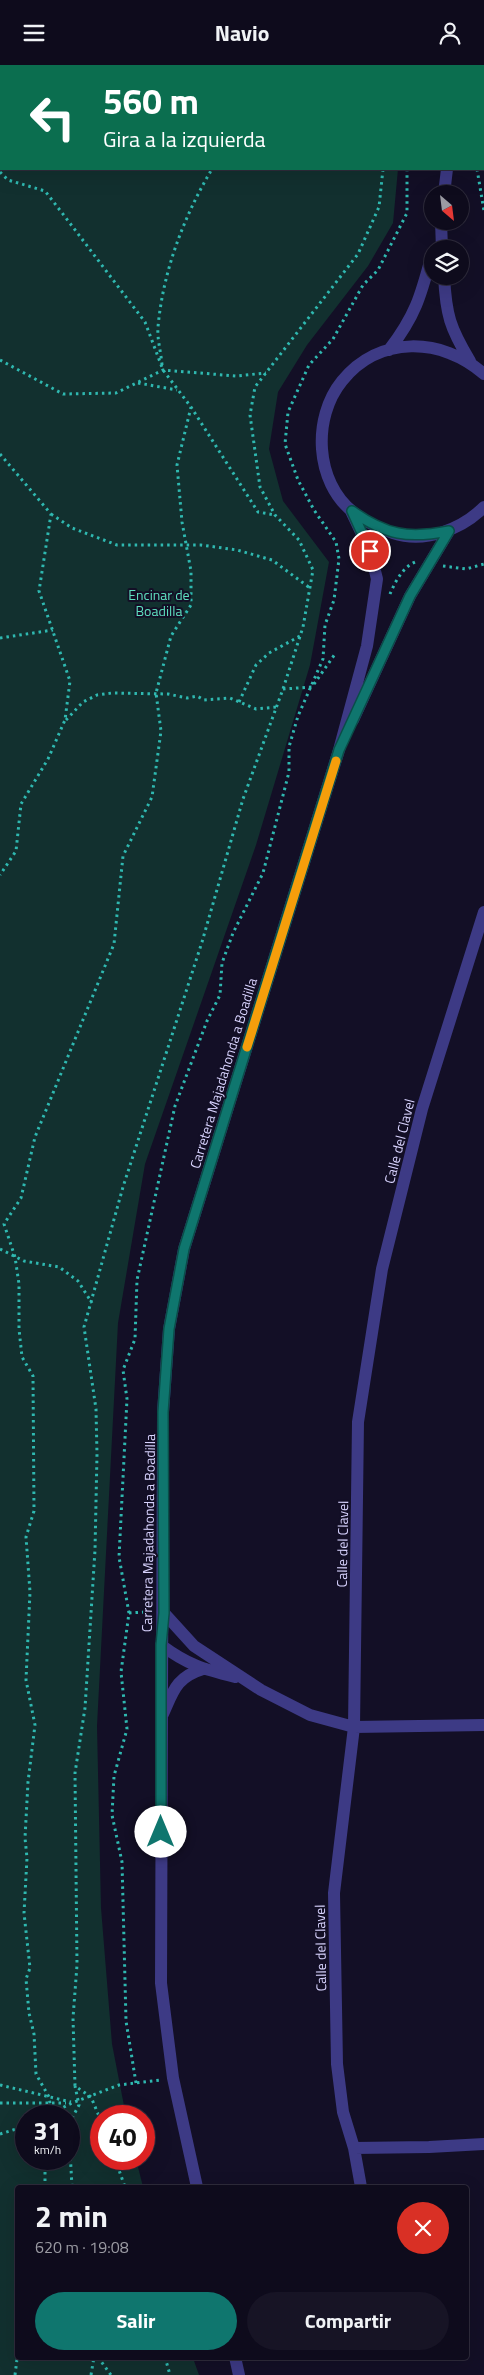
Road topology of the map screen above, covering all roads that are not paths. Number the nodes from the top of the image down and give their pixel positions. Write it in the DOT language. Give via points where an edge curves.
graph roads {
  1 [pos="447,170"];
  2 [pos="445,185"];
  3 [pos="424,283"];
  4 [pos="445,285"];
  5 [pos="389,350"];
  6 [pos="470,361"];
  7 [pos="484,374"];
  8 [pos="484,507"];
  9 [pos="352,511"];
  10 [pos="479,516"];
  11 [pos="449,531"];
  12 [pos="339,750"];
  13 [pos="484,912"];
  14 [pos="478,952"];
  15 [pos="164,1613"];
  16 [pos="161,1645"];
  17 [pos="202,1669"];
  18 [pos="243,1678"];
  19 [pos="161,1719"];
  20 [pos="484,1725"];
  21 [pos="354,1727"];
  22 [pos="484,2144"];
  23 [pos="354,2148"];
  24 [pos="197,2185"];
  25 [pos="361,2185"];
  26 [pos="236,2360"];
  27 [pos="239,2375"];
  1 -- 2 [label="street"];
  3 -- 5 [label="street" via="417,308"];
  4 -- 6 [label="street" via="446,310"];
  5 -- 6 [label="street" via="417,345 445,349"];
  5 -- 9 [label="street" via="363,362 342,381 328,406 321,434 323,462 334,489"];
  6 -- 7 [label="street"];
  8 -- 10 [label="street"];
  9 -- 11 [label="street" via="373,526 398,535 424,536"];
  9 -- 12 [label="street, Carretera Majadahonda a Boadilla" via="370,551 377,579 367,646"];
  10 -- 11 [label="street"];
  11 -- 12 [label="street, Carretera Majadahonda a Boadilla" via="410,596"];
  12 -- 15 [label="street, Carretera Majadahonda a Boadilla" via="184,1249 169,1329 163,1412"];
  13 -- 14 [label="street, Calle del Clavel"];
  14 -- 21 [label="street, Calle del Clavel" via="422,1109 382,1269 358,1422"];
  15 -- 16 [label="street, Carretera Majadahonda a Boadilla"];
  15 -- 18 [label="street" via="194,1646"];
  16 -- 17 [label="street" via="182,1661"];
  16 -- 19 [label="street, Carretera Majadahonda a Boadilla"];
  17 -- 18 [label="street"];
  17 -- 19 [label="street" via="188,1673 176,1685"];
  18 -- 21 [label="street" via="310,1715"];
  19 -- 24 [label="street, Carretera Majadahonda a Boadilla" via="161,1983 173,2078"];
  20 -- 21 [label="street"];
  21 -- 23 [label="street, Calle del Clavel" via="334,1893 337,2064 343,2112"];
  22 -- 23 [label="street"];
  23 -- 25 [label="street, Calle del Clavel"];
  26 -- 27 [label="street"];
}
